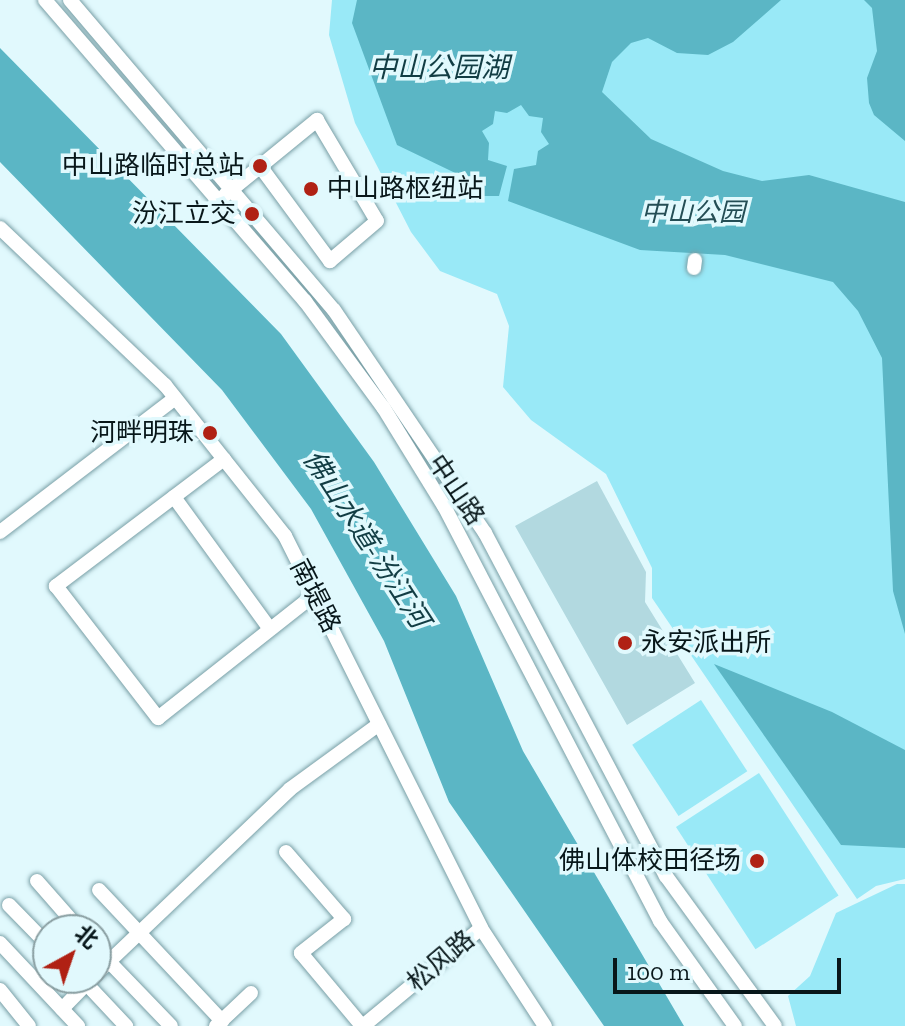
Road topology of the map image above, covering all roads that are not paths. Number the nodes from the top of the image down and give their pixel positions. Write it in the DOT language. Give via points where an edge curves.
graph roads {
  1 [pos="45,0"];
  2 [pos="70,0"];
  3 [pos="260,166"];
  4 [pos="231,190"];
  5 [pos="217,201"];
  6 [pos="0,228"];
  7 [pos="175,398"];
  8 [pos="224,459"];
  9 [pos="174,497"];
  10 [pos="0,532"];
  11 [pos="314,595"];
  12 [pos="270,629"];
  13 [pos="379,724"];
  14 [pos="286,852"];
  15 [pos="37,881"];
  16 [pos="99,890"];
  17 [pos="9,905"];
  18 [pos="66,914"];
  19 [pos="481,928"];
  20 [pos="32,929"];
  21 [pos="137,932"];
  22 [pos="0,943"];
  23 [pos="112,958"];
  24 [pos="112,966"];
  25 [pos="0,990"];
  26 [pos="251,993"];
  27 [pos="76,994"];
  28 [pos="101,994"];
  29 [pos="62,1009"];
  30 [pos="219,1023"];
  31 [pos="29,1026"];
  32 [pos="78,1026"];
  33 [pos="126,1026"];
  34 [pos="171,1026"];
  35 [pos="363,1026"];
  36 [pos="545,1026"];
  37 [pos="735,1026"];
  38 [pos="775,1026"];
  1 -- 5 [label="street, 中山路"];
  2 -- 4 [label="street, 中山路"];
  3 -- 3 [label="street" via="330,261 377,221 317,120"];
  3 -- 4 [label="street"];
  4 -- 5 [label="street"];
  4 -- 38 [label="street, 中山路" via="334,310 485,533 666,876"];
  5 -- 37 [label="street, 中山路" via="305,301 383,407 444,506 660,921"];
  6 -- 7 [label="street, 南堤路"];
  7 -- 8 [label="street, 南堤路"];
  7 -- 10 [label="street"];
  8 -- 9 [label="street"];
  8 -- 11 [label="street, 南堤路" via="285,536"];
  9 -- 12 [label="street"];
  9 -- 12 [label="street" via="56,586 158,718"];
  11 -- 12 [label="street"];
  11 -- 13 [label="street, 南堤路"];
  13 -- 19 [label="street, 南堤路"];
  13 -- 21 [label="street" via="290,789"];
  14 -- 35 [label="street" via="344,919 301,953"];
  15 -- 18 [label="street"];
  16 -- 21 [label="street"];
  17 -- 20 [label="street"];
  19 -- 35 [label="street, 松风路"];
  19 -- 36 [label="street, 南堤路"];
  21 -- 23 [label="street"];
  21 -- 30 [label="street"];
  22 -- 29 [label="street"];
  24 -- 34 [label="street"];
  25 -- 31 [label="street"];
  26 -- 30 [label="street"];
  27 -- 29 [label="street"];
  28 -- 33 [label="street"];
  29 -- 32 [label="street"];
}
